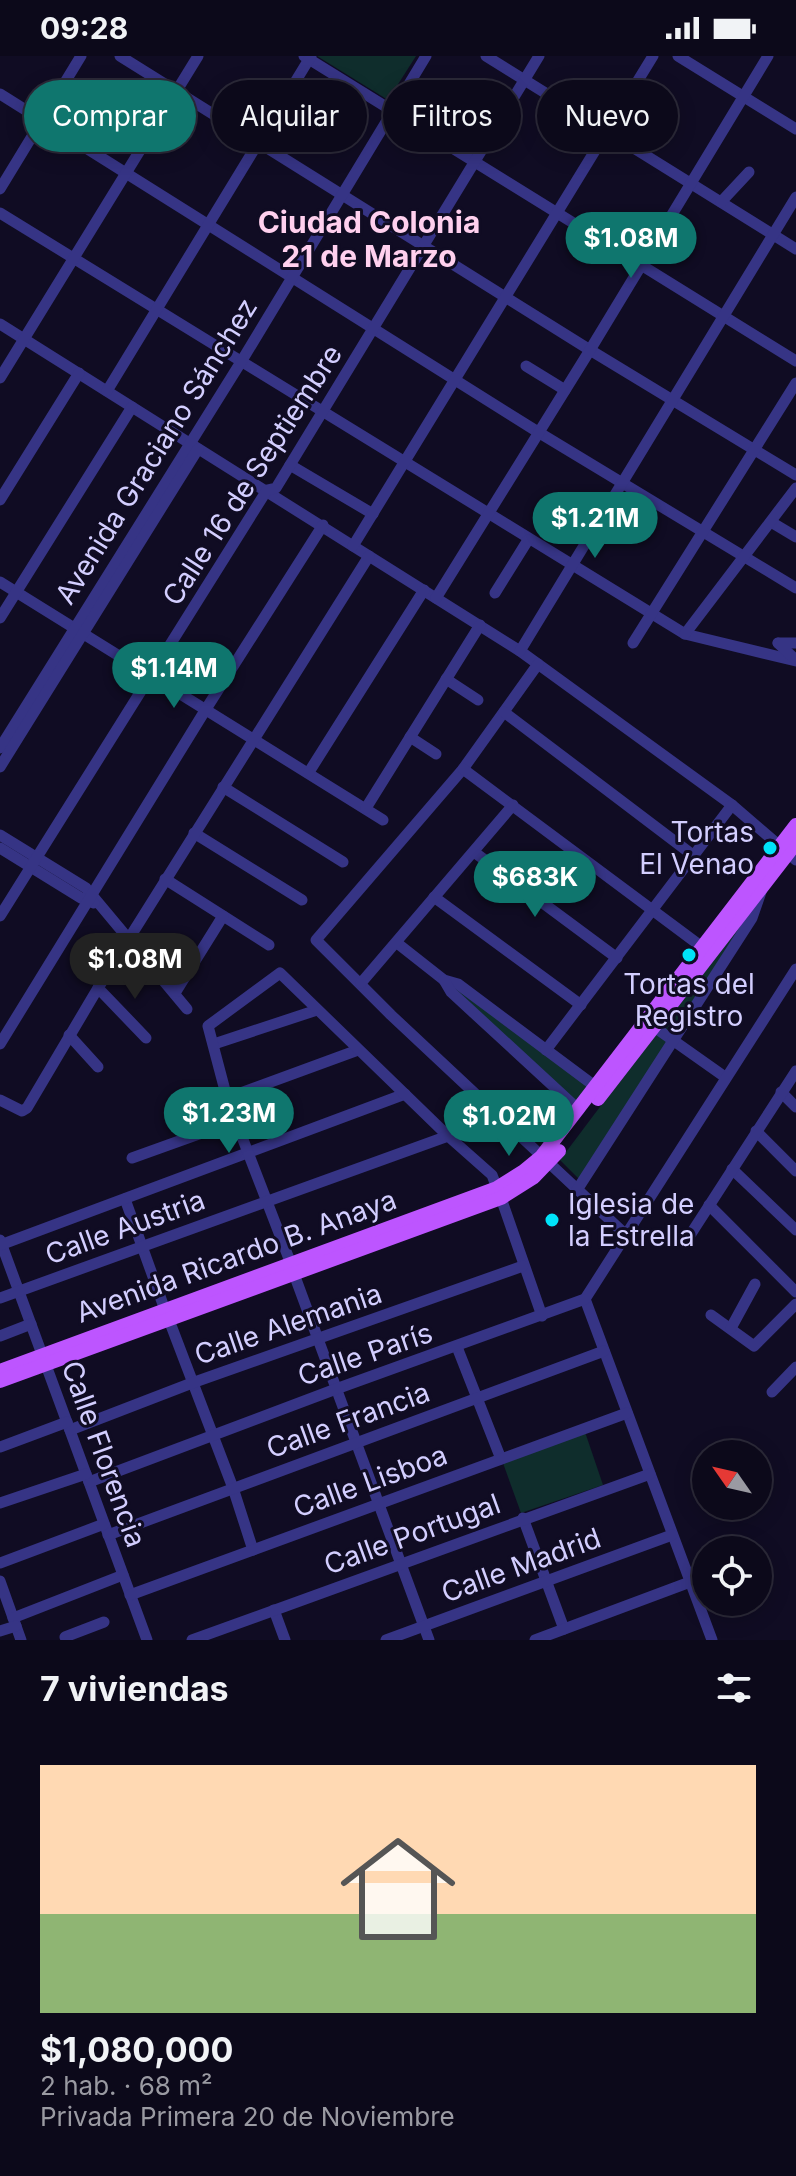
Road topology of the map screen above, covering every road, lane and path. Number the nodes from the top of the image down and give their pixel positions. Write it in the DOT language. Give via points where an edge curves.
graph roads {
  1 [pos="81,56"];
  2 [pos="120,56"];
  3 [pos="198,56"];
  4 [pos="426,56"];
  5 [pos="486,56"];
  6 [pos="539,56"];
  7 [pos="653,56"];
  8 [pos="678,56"];
  9 [pos="768,56"];
  10 [pos="308,57"];
  11 [pos="66,80"];
  12 [pos="159,80"];
  13 [pos="184,80"];
  14 [pos="294,80"];
  15 [pos="412,80"];
  16 [pos="524,80"];
  17 [pos="639,80"];
  18 [pos="537,88"];
  19 [pos="0,94"];
  20 [pos="744,96"];
  21 [pos="383,105"];
  22 [pos="24,109"];
  23 [pos="383,127"];
  24 [pos="796,127"];
  25 [pos="24,150"];
  26 [pos="93,152"];
  27 [pos="139,152"];
  28 [pos="252,152"];
  29 [pos="274,152"];
  30 [pos="460,152"];
  31 [pos="595,152"];
  32 [pos="642,152"];
  33 [pos="476,162"];
  34 [pos="749,172"];
  35 [pos="126,173"];
  36 [pos="691,183"];
  37 [pos="0,189"];
  38 [pos="342,194"];
  39 [pos="796,197"];
  40 [pos="721,202"];
  41 [pos="0,213"];
  42 [pos="558,213"];
  43 [pos="208,224"];
  44 [pos="773,235"];
  45 [pos="425,246"];
  46 [pos="796,249"];
  47 [pos="73,259"];
  48 [pos="640,266"];
  49 [pos="292,277"];
  50 [pos="507,296"];
  51 [pos="156,310"];
  52 [pos="724,317"];
  53 [pos="0,324"];
  54 [pos="374,329"];
  55 [pos="24,339"];
  56 [pos="590,350"];
  57 [pos="796,361"];
  58 [pos="241,362"];
  59 [pos="526,366"];
  60 [pos="79,373"];
  61 [pos="0,378"];
  62 [pos="455,380"];
  63 [pos="796,383"];
  64 [pos="565,390"];
  65 [pos="107,391"];
  66 [pos="672,401"];
  67 [pos="132,407"];
  68 [pos="323,414"];
  69 [pos="538,432"];
  70 [pos="193,445"];
  71 [pos="755,451"];
  72 [pos="404,464"];
  73 [pos="290,465"];
  74 [pos="796,475"];
  75 [pos="621,482"];
  76 [pos="796,488"];
  77 [pos="267,490"];
  78 [pos="0,500"];
  79 [pos="373,514"];
  80 [pos="488,515"];
  81 [pos="771,522"];
  82 [pos="323,525"];
  83 [pos="703,534"];
  84 [pos="796,537"];
  85 [pos="528,540"];
  86 [pos="353,546"];
  87 [pos="369,556"];
  88 [pos="744,557"];
  89 [pos="570,565"];
  90 [pos="0,582"];
  91 [pos="796,588"];
  92 [pos="424,590"];
  93 [pos="16,592"];
  94 [pos="495,593"];
  95 [pos="436,598"];
  96 [pos="652,615"];
  97 [pos="0,618"];
  98 [pos="480,625"];
  99 [pos="79,631"];
  100 [pos="685,634"];
  101 [pos="633,643"];
  102 [pos="796,643"];
  103 [pos="520,651"];
  104 [pos="796,661"];
  105 [pos="538,664"];
  106 [pos="151,675"];
  107 [pos="446,679"];
  108 [pos="478,700"];
  109 [pos="206,709"];
  110 [pos="504,712"];
  111 [pos="410,737"];
  112 [pos="253,738"];
  113 [pos="0,748"];
  114 [pos="436,754"];
  115 [pos="0,767"];
  116 [pos="463,769"];
  117 [pos="309,772"];
  118 [pos="223,787"];
  119 [pos="513,805"];
  120 [pos="732,805"];
  121 [pos="366,808"];
  122 [pos="383,820"];
  123 [pos="796,825"];
  124 [pos="194,833"];
  125 [pos="0,835"];
  126 [pos="0,848"];
  127 [pos="790,851"];
  128 [pos="474,852"];
  129 [pos="694,856"];
  130 [pos="34,862"];
  131 [pos="343,862"];
  132 [pos="165,879"];
  133 [pos="761,891"];
  134 [pos="434,897"];
  135 [pos="94,900"];
  136 [pos="302,900"];
  137 [pos="653,910"];
  138 [pos="0,916"];
  139 [pos="223,916"];
  140 [pos="130,937"];
  141 [pos="397,943"];
  142 [pos="269,945"];
  143 [pos="702,947"];
  144 [pos="617,958"];
  145 [pos="796,969"];
  146 [pos="444,980"];
  147 [pos="361,983"];
  148 [pos="98,988"];
  149 [pos="175,993"];
  150 [pos="581,1005"];
  151 [pos="187,1009"];
  152 [pos="317,1010"];
  153 [pos="650,1024"];
  154 [pos="69,1035"];
  155 [pos="146,1038"];
  156 [pos="673,1040"];
  157 [pos="0,1044"];
  158 [pos="214,1044"];
  159 [pos="358,1050"];
  160 [pos="546,1050"];
  161 [pos="98,1067"];
  162 [pos="796,1071"];
  163 [pos="725,1077"];
  164 [pos="596,1087"];
  165 [pos="781,1092"];
  166 [pos="405,1094"];
  167 [pos="227,1098"];
  168 [pos="0,1100"];
  169 [pos="796,1107"];
  170 [pos="579,1110"];
  171 [pos="235,1121"];
  172 [pos="756,1131"];
  173 [pos="448,1136"];
  174 [pos="247,1153"];
  175 [pos="132,1158"];
  176 [pos="545,1160"];
  177 [pos="732,1169"];
  178 [pos="796,1171"];
  179 [pos="577,1190"];
  180 [pos="499,1193"];
  181 [pos="125,1199"];
  182 [pos="268,1201"];
  183 [pos="709,1205"];
  184 [pos="796,1230"];
  185 [pos="625,1234"];
  186 [pos="1,1243"];
  187 [pos="685,1243"];
  188 [pos="143,1246"];
  189 [pos="523,1266"];
  190 [pos="292,1269"];
  191 [pos="755,1284"];
  192 [pos="19,1291"];
  193 [pos="796,1292"];
  194 [pos="0,1298"];
  195 [pos="585,1299"];
  196 [pos="796,1304"];
  197 [pos="167,1315"];
  198 [pos="711,1315"];
  199 [pos="542,1316"];
  200 [pos="31,1324"];
  201 [pos="731,1328"];
  202 [pos="0,1336"];
  203 [pos="318,1339"];
  204 [pos="457,1347"];
  205 [pos="604,1351"];
  206 [pos="44,1360"];
  207 [pos="795,1370"];
  208 [pos="0,1371"];
  209 [pos="0,1381"];
  210 [pos="192,1383"];
  211 [pos="336,1389"];
  212 [pos="772,1392"];
  213 [pos="478,1397"];
  214 [pos="627,1413"];
  215 [pos="68,1426"];
  216 [pos="212,1435"];
  217 [pos="356,1442"];
  218 [pos="0,1447"];
  219 [pos="501,1459"];
  220 [pos="650,1474"];
  221 [pos="87,1478"];
  222 [pos="233,1488"];
  223 [pos="0,1503"];
  224 [pos="379,1504"];
  225 [pos="523,1518"];
  226 [pos="106,1529"];
  227 [pos="672,1535"];
  228 [pos="253,1550"];
  229 [pos="0,1563"];
  230 [pos="401,1564"];
  231 [pos="123,1575"];
  232 [pos="0,1581"];
  233 [pos="547,1581"];
  234 [pos="690,1582"];
  235 [pos="130,1595"];
  236 [pos="274,1610"];
  237 [pos="15,1622"];
  238 [pos="104,1622"];
  239 [pos="424,1626"];
  240 [pos="564,1629"];
  241 [pos="0,1631"];
  242 [pos="63,1639"];
  243 [pos="21,1640"];
  244 [pos="147,1640"];
  245 [pos="192,1640"];
  246 [pos="285,1640"];
  247 [pos="386,1640"];
  248 [pos="429,1640"];
  249 [pos="535,1640"];
  250 [pos="712,1640"];
  1 -- 11 [label="street"];
  2 -- 12 [label="street"];
  3 -- 13 [label="street"];
  4 -- 15 [label="street, Avenida Graciano Sánchez"];
  5 -- 16 [label="street"];
  6 -- 16 [label="street, Calle 16 de Septiembre"];
  7 -- 17 [label="street"];
  8 -- 20 [label="street"];
  9 -- 20 [label="street"];
  10 -- 14 [label="street"];
  10 -- 21 [label="street"];
  16 -- 18 [label="street"];
  16 -- 33 [label="street, Calle 16 de Septiembre"];
  19 -- 22 [label="street"];
  20 -- 24 [label="street"];
  20 -- 36 [label="street"];
  23 -- 38 [label="street, Avenida Graciano Sánchez"];
  25 -- 37 [label="street"];
  26 -- 35 [label="street"];
  27 -- 35 [label="street"];
  28 -- 43 [label="street"];
  29 -- 38 [label="street"];
  30 -- 33 [label="street"];
  31 -- 42 [label="street"];
  32 -- 36 [label="street"];
  33 -- 42 [label="street"];
  33 -- 45 [label="street, Calle 16 de Septiembre"];
  34 -- 40 [label="street"];
  35 -- 43 [label="street"];
  35 -- 47 [label="street"];
  36 -- 40 [label="street"];
  36 -- 48 [label="street"];
  38 -- 45 [label="street"];
  38 -- 49 [label="street, Avenida Graciano Sánchez"];
  39 -- 44 [label="street"];
  40 -- 44 [label="street"];
  41 -- 47 [label="street"];
  42 -- 48 [label="street"];
  42 -- 50 [label="street"];
  43 -- 49 [label="street"];
  43 -- 51 [label="street"];
  44 -- 46 [label="street"];
  44 -- 52 [label="street"];
  45 -- 50 [label="street"];
  45 -- 54 [label="street, Calle 16 de Septiembre"];
  47 -- 51 [label="street"];
  47 -- 55 [label="street"];
  48 -- 52 [label="street"];
  48 -- 56 [label="street"];
  49 -- 54 [label="street"];
  49 -- 58 [label="street, Avenida Graciano Sánchez"];
  50 -- 56 [label="street"];
  50 -- 62 [label="street"];
  51 -- 58 [label="street"];
  51 -- 65 [label="street"];
  52 -- 57 [label="street"];
  52 -- 66 [label="street"];
  53 -- 55 [label="street"];
  54 -- 62 [label="street"];
  54 -- 68 [label="street, Calle 16 de Septiembre"];
  55 -- 60 [label="street"];
  55 -- 61 [label="street"];
  56 -- 64 [label="street"];
  56 -- 66 [label="street"];
  58 -- 68 [label="street"];
  58 -- 70 [label="street, Avenida Graciano Sánchez"];
  59 -- 64 [label="street"];
  60 -- 65 [label="street"];
  60 -- 78 [label="street"];
  62 -- 69 [label="street"];
  62 -- 72 [label="street"];
  63 -- 71 [label="street"];
  64 -- 69 [label="street"];
  65 -- 67 [label="street"];
  66 -- 71 [label="street"];
  66 -- 75 [label="street"];
  67 -- 70 [label="street"];
  67 -- 93 [label="street"];
  68 -- 72 [label="street"];
  68 -- 73 [label="street, Calle 16 de Septiembre"];
  69 -- 75 [label="street"];
  69 -- 80 [label="street"];
  70 -- 77 [label="street"];
  70 -- 99 [label="street, Avenida Graciano Sánchez"];
  71 -- 74 [label="street"];
  71 -- 83 [label="street"];
  72 -- 79 [label="street"];
  72 -- 80 [label="street"];
  73 -- 77 [label="street, Calle 16 de Septiembre" via="276,488"];
  73 -- 79 [label="street"];
  75 -- 83 [label="street"];
  75 -- 89 [label="street"];
  76 -- 81 [label="street"];
  77 -- 82 [label="street"];
  77 -- 106 [label="street, Calle 16 de Septiembre"];
  79 -- 86 [label="street"];
  80 -- 85 [label="street"];
  80 -- 95 [label="street"];
  81 -- 84 [label="street"];
  81 -- 88 [label="street"];
  82 -- 86 [label="street"];
  82 -- 109 [label="street"];
  83 -- 88 [label="street"];
  83 -- 96 [label="street"];
  85 -- 89 [label="street"];
  85 -- 94 [label="street"];
  86 -- 87 [label="street"];
  87 -- 92 [label="street"];
  87 -- 112 [label="street"];
  88 -- 91 [label="street"];
  88 -- 100 [label="street"];
  89 -- 96 [label="street"];
  89 -- 103 [label="street"];
  90 -- 93 [label="street"];
  92 -- 95 [label="street"];
  92 -- 117 [label="street"];
  93 -- 97 [label="street"];
  93 -- 99 [label="street"];
  95 -- 98 [label="street"];
  96 -- 100 [label="street"];
  96 -- 101 [label="street"];
  98 -- 103 [label="street"];
  98 -- 107 [label="street"];
  99 -- 106 [label="street"];
  99 -- 113 [label="street, Avenida Graciano Sánchez"];
  99 -- 115 [label="street, Avenida Graciano Sánchez"];
  100 -- 104 [label="street"];
  102 -- 104 [label="street" via="778,643"];
  103 -- 105 [label="street"];
  105 -- 110 [label="street"];
  105 -- 120 [label="street"];
  106 -- 109 [label="street"];
  106 -- 130 [label="street, Calle 16 de Septiembre"];
  107 -- 108 [label="street"];
  107 -- 111 [label="street"];
  109 -- 112 [label="street"];
  109 -- 135 [label="street"];
  110 -- 116 [label="street"];
  110 -- 129 [label="street"];
  111 -- 114 [label="street"];
  111 -- 121 [label="street"];
  112 -- 117 [label="street"];
  112 -- 118 [label="street"];
  116 -- 119 [label="street"];
  116 -- 147 [label="street" via="316,940"];
  117 -- 121 [label="street"];
  118 -- 124 [label="street"];
  118 -- 131 [label="street"];
  119 -- 128 [label="street"];
  119 -- 137 [label="street"];
  120 -- 127 [label="street"];
  120 -- 129 [label="street"];
  121 -- 122 [label="street"];
  123 -- 127 [label="main road, Avenida Ricardo B. Anaya"];
  124 -- 132 [label="street"];
  124 -- 136 [label="street"];
  125 -- 130 [label="street"];
  126 -- 130 [label="street"];
  127 -- 133 [label="main road, Avenida Ricardo B. Anaya"];
  127 -- 143 [label="main road, Avenida Ricardo B. Anaya"];
  128 -- 134 [label="street"];
  128 -- 144 [label="street"];
  129 -- 137 [label="street"];
  130 -- 135 [label="street"];
  130 -- 138 [label="street, Calle 16 de Septiembre"];
  132 -- 139 [label="street"];
  132 -- 140 [label="street"];
  133 -- 153 [label="main road, Avenida Ricardo B. Anaya"];
  133 -- 156 [label="street" via="752,918"];
  134 -- 141 [label="street"];
  134 -- 150 [label="street"];
  135 -- 140 [label="street"];
  135 -- 157 [label="street"];
  137 -- 143 [label="street"];
  137 -- 144 [label="street"];
  139 -- 142 [label="street"];
  139 -- 149 [label="street"];
  140 -- 148 [label="street"];
  140 -- 149 [label="street"];
  141 -- 146 [label="street"];
  141 -- 147 [label="street"];
  143 -- 153 [label="main road, Avenida Ricardo B. Anaya"];
  144 -- 150 [label="street"];
  145 -- 163 [label="street"];
  146 -- 160 [label="street" via="458,984"];
  146 -- 170 [label="street"];
  147 -- 176 [label="street"];
  148 -- 154 [label="street"];
  148 -- 155 [label="street"];
  149 -- 151 [label="street"];
  150 -- 160 [label="street"];
  152 -- 158 [label="street"];
  152 -- 158 [label="street" via="280,973 208,1026"];
  152 -- 159 [label="street"];
  153 -- 156 [label="street"];
  153 -- 164 [label="main road, Avenida Ricardo B. Anaya"];
  153 -- 176 [label="main road, Avenida Ricardo B. Anaya"];
  154 -- 161 [label="street"];
  154 -- 168 [label="street" via="27,1108 22,1111"];
  156 -- 163 [label="street"];
  156 -- 179 [label="street"];
  158 -- 167 [label="street"];
  159 -- 166 [label="street"];
  159 -- 167 [label="street"];
  160 -- 164 [label="street"];
  162 -- 165 [label="street"];
  163 -- 185 [label="street"];
  164 -- 170 [label="main road, Avenida Ricardo B. Anaya"];
  165 -- 169 [label="street"];
  165 -- 172 [label="street"];
  166 -- 173 [label="street"];
  166 -- 174 [label="street"];
  167 -- 171 [label="street"];
  170 -- 176 [label="main road, Avenida Ricardo B. Anaya"];
  171 -- 174 [label="street"];
  171 -- 175 [label="street"];
  172 -- 177 [label="street"];
  172 -- 178 [label="street"];
  173 -- 180 [label="street" via="492,1175"];
  173 -- 182 [label="street, Calle Austria"];
  174 -- 181 [label="street"];
  174 -- 182 [label="street"];
  176 -- 179 [label="street"];
  176 -- 180 [label="main road, Avenida Ricardo B. Anaya"];
  177 -- 183 [label="street"];
  177 -- 184 [label="street"];
  179 -- 185 [label="street"];
  180 -- 189 [label="street"];
  180 -- 190 [label="main road, Avenida Ricardo B. Anaya"];
  181 -- 186 [label="street"];
  181 -- 188 [label="street"];
  182 -- 188 [label="street, Calle Austria"];
  182 -- 190 [label="street"];
  183 -- 187 [label="street"];
  183 -- 193 [label="street"];
  185 -- 195 [label="street"];
  186 -- 192 [label="street, Calle Florencia"];
  188 -- 192 [label="street, Calle Austria"];
  188 -- 197 [label="street"];
  189 -- 199 [label="street"];
  189 -- 203 [label="street, Calle Alemania"];
  190 -- 197 [label="main road, Avenida Ricardo B. Anaya"];
  190 -- 203 [label="street"];
  191 -- 201 [label="street"];
  192 -- 194 [label="street, Calle Austria"];
  192 -- 200 [label="street, Calle Florencia"];
  195 -- 199 [label="street, Calle París"];
  195 -- 205 [label="street"];
  196 -- 201 [label="street" via="754,1346"];
  197 -- 206 [label="main road, Avenida Ricardo B. Anaya"];
  197 -- 210 [label="street"];
  198 -- 201 [label="street"];
  199 -- 204 [label="street, Calle París"];
  200 -- 202 [label="street"];
  200 -- 206 [label="street, Calle Florencia"];
  203 -- 210 [label="street, Calle Alemania"];
  203 -- 211 [label="street"];
  204 -- 211 [label="street, Calle París"];
  204 -- 213 [label="street"];
  205 -- 213 [label="street, Calle Francia"];
  205 -- 214 [label="street"];
  206 -- 208 [label="main road, Avenida Ricardo B. Anaya"];
  206 -- 209 [label="main road, Avenida Ricardo B. Anaya"];
  206 -- 215 [label="street, Calle Florencia"];
  207 -- 212 [label="street"];
  210 -- 215 [label="street, Calle Alemania"];
  210 -- 216 [label="street"];
  211 -- 216 [label="street, Calle París"];
  211 -- 217 [label="street"];
  213 -- 217 [label="street, Calle Francia"];
  213 -- 219 [label="street"];
  214 -- 219 [label="street, Calle Lisboa"];
  214 -- 220 [label="street"];
  215 -- 218 [label="street, Calle Alemania"];
  215 -- 221 [label="street, Calle Florencia"];
  216 -- 221 [label="street, Calle París"];
  216 -- 222 [label="street"];
  217 -- 222 [label="street, Calle Francia"];
  217 -- 224 [label="street"];
  219 -- 224 [label="street, Calle Lisboa"];
  220 -- 225 [label="street, Calle Portugal"];
  220 -- 227 [label="street"];
  221 -- 223 [label="street, Calle París"];
  221 -- 226 [label="street, Calle Florencia"];
  222 -- 226 [label="street, Calle Francia"];
  222 -- 228 [label="street"];
  224 -- 228 [label="street, Calle Lisboa"];
  224 -- 230 [label="street"];
  225 -- 230 [label="street, Calle Portugal"];
  225 -- 233 [label="street"];
  226 -- 229 [label="street, Calle Francia"];
  226 -- 231 [label="street, Calle Florencia"];
  227 -- 233 [label="street, Calle Madrid"];
  227 -- 234 [label="street"];
  228 -- 235 [label="street, Calle Lisboa"];
  230 -- 236 [label="street, Calle Portugal"];
  230 -- 239 [label="street"];
  231 -- 235 [label="street, Calle Florencia"];
  231 -- 237 [label="street"];
  232 -- 237 [label="street"];
  233 -- 239 [label="street, Calle Madrid"];
  233 -- 240 [label="street"];
  234 -- 240 [label="street"];
  234 -- 250 [label="street"];
  235 -- 244 [label="street, Calle Florencia"];
  236 -- 245 [label="street, Calle Portugal"];
  236 -- 246 [label="street"];
  237 -- 241 [label="street"];
  237 -- 243 [label="street"];
  238 -- 242 [label="street"];
  239 -- 247 [label="street, Calle Madrid"];
  239 -- 248 [label="street"];
  240 -- 249 [label="street"];
}
